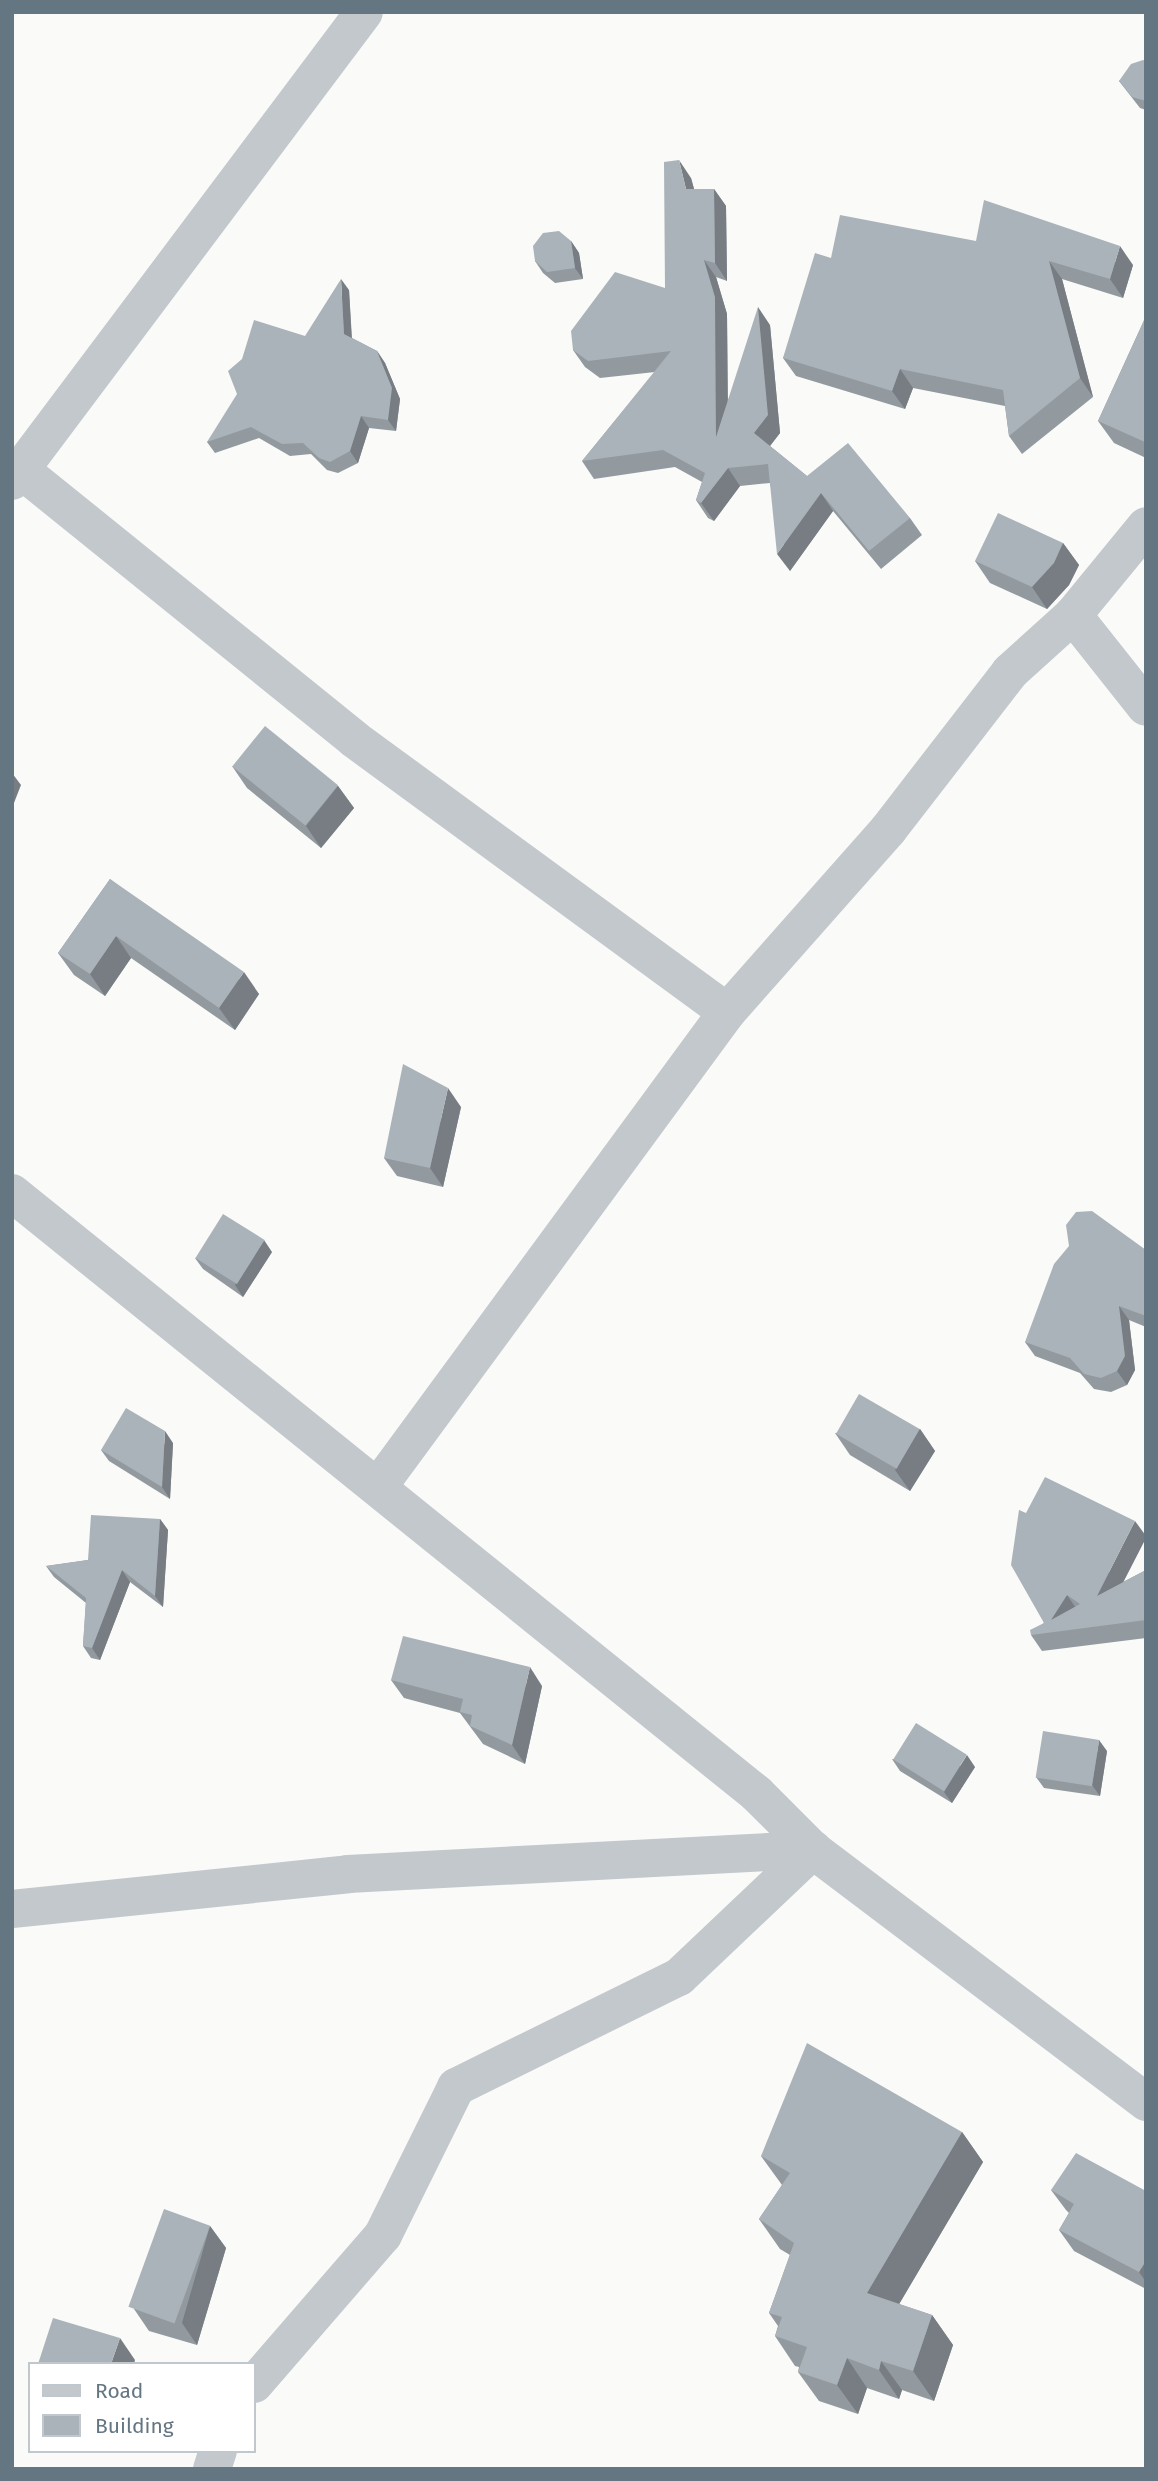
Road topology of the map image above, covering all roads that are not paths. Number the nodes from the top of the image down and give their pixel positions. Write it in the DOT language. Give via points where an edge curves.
graph roads {
  1 [pos="364,12"];
  2 [pos="16,475"];
  3 [pos="1146,526"];
  4 [pos="1073,615"];
  5 [pos="1146,707"];
  6 [pos="727,1012"];
  7 [pos="12,1193"];
  8 [pos="378,1487"];
  9 [pos="813,1850"];
  10 [pos="12,1909"];
  11 [pos="1146,2102"];
  12 [pos="256,2382"];
  1 -- 2 [label="street"];
  2 -- 6 [label="street" via="354,739"];
  3 -- 4 [label="street"];
  4 -- 5 [label="street"];
  4 -- 6 [label="street" via="1010,672 888,830"];
  6 -- 8 [label="street"];
  7 -- 8 [label="street"];
  8 -- 9 [label="street" via="757,1794"];
  9 -- 10 [label="street" via="348,1874"];
  9 -- 11 [label="street"];
  9 -- 12 [label="street" via="679,1977 456,2087 383,2235"];
}
